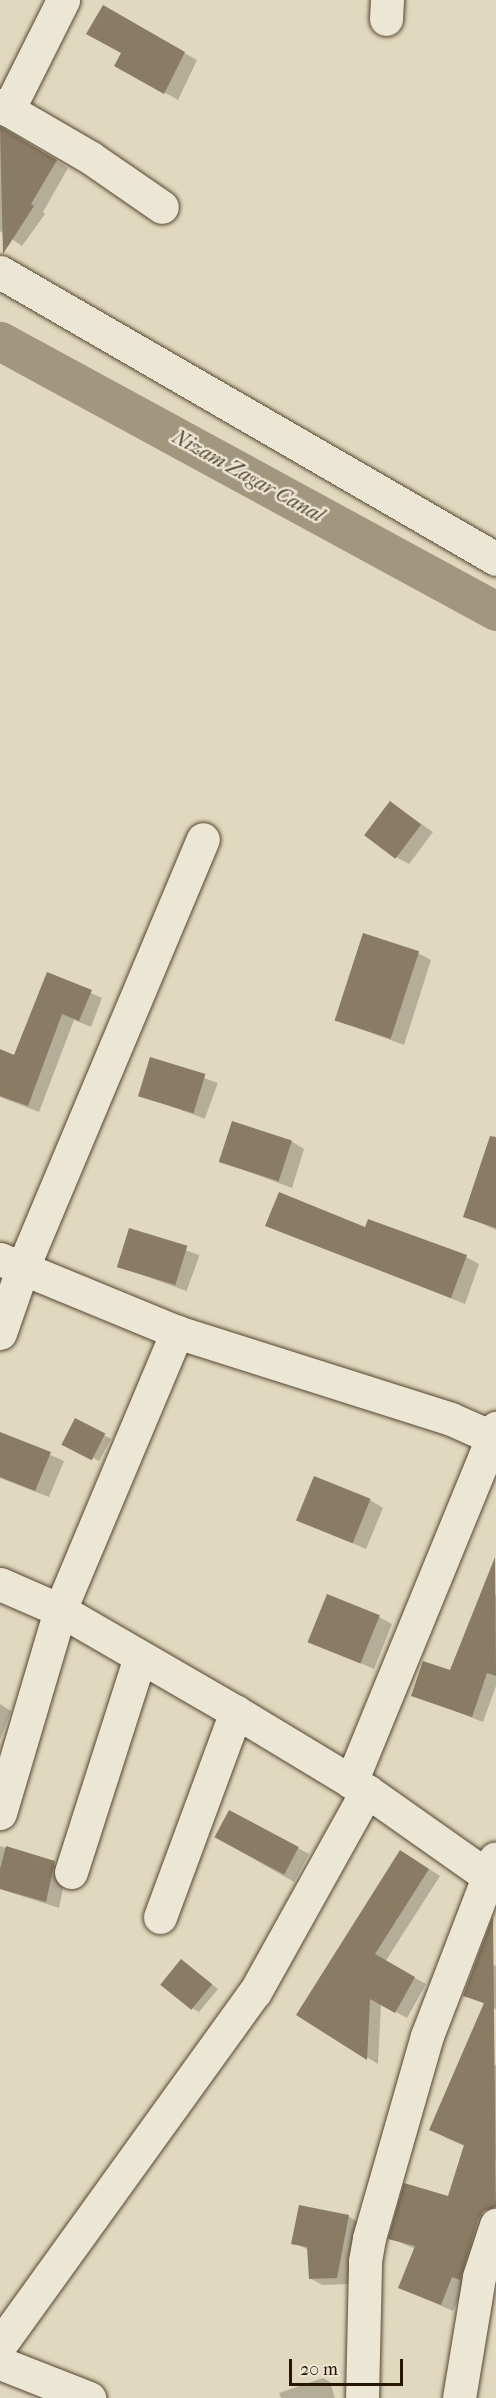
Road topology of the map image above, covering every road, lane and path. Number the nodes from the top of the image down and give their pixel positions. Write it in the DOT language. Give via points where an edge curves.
graph roads {
  1 [pos="63,0"];
  2 [pos="4,108"];
  3 [pos="162,207"];
  4 [pos="0,272"];
  5 [pos="496,559"];
  6 [pos="203,839"];
  7 [pos="11,1263"];
  8 [pos="177,1332"];
  9 [pos="0,1333"];
  10 [pos="495,1435"];
  11 [pos="2,1589"];
  12 [pos="60,1611"];
  13 [pos="140,1657"];
  14 [pos="236,1712"];
  15 [pos="359,1786"];
  16 [pos="0,1813"];
  17 [pos="70,1872"];
  18 [pos="494,1872"];
  19 [pos="160,1917"];
  20 [pos="496,2225"];
  21 [pos="0,2345"];
  22 [pos="0,2363"];
  23 [pos="89,2398"];
  24 [pos="362,2398"];
  25 [pos="459,2398"];
  1 -- 2 [label="street"];
  2 -- 3 [label="street" via="91,158"];
  4 -- 5 [label="street"];
  6 -- 7 [label="street"];
  7 -- 8 [label="street"];
  7 -- 9 [label="street"];
  8 -- 10 [label="street"];
  8 -- 12 [label="street"];
  10 -- 15 [label="street"];
  11 -- 12 [label="street"];
  12 -- 13 [label="street"];
  12 -- 16 [label="street"];
  13 -- 14 [label="street"];
  13 -- 17 [label="street"];
  14 -- 15 [label="street"];
  14 -- 19 [label="street"];
  15 -- 18 [label="street"];
  15 -- 21 [label="street" via="255,1992"];
  18 -- 24 [label="street" via="427,2036 369,2238"];
  20 -- 25 [label="street" via="479,2277"];
  22 -- 23 [label="street"];
}
